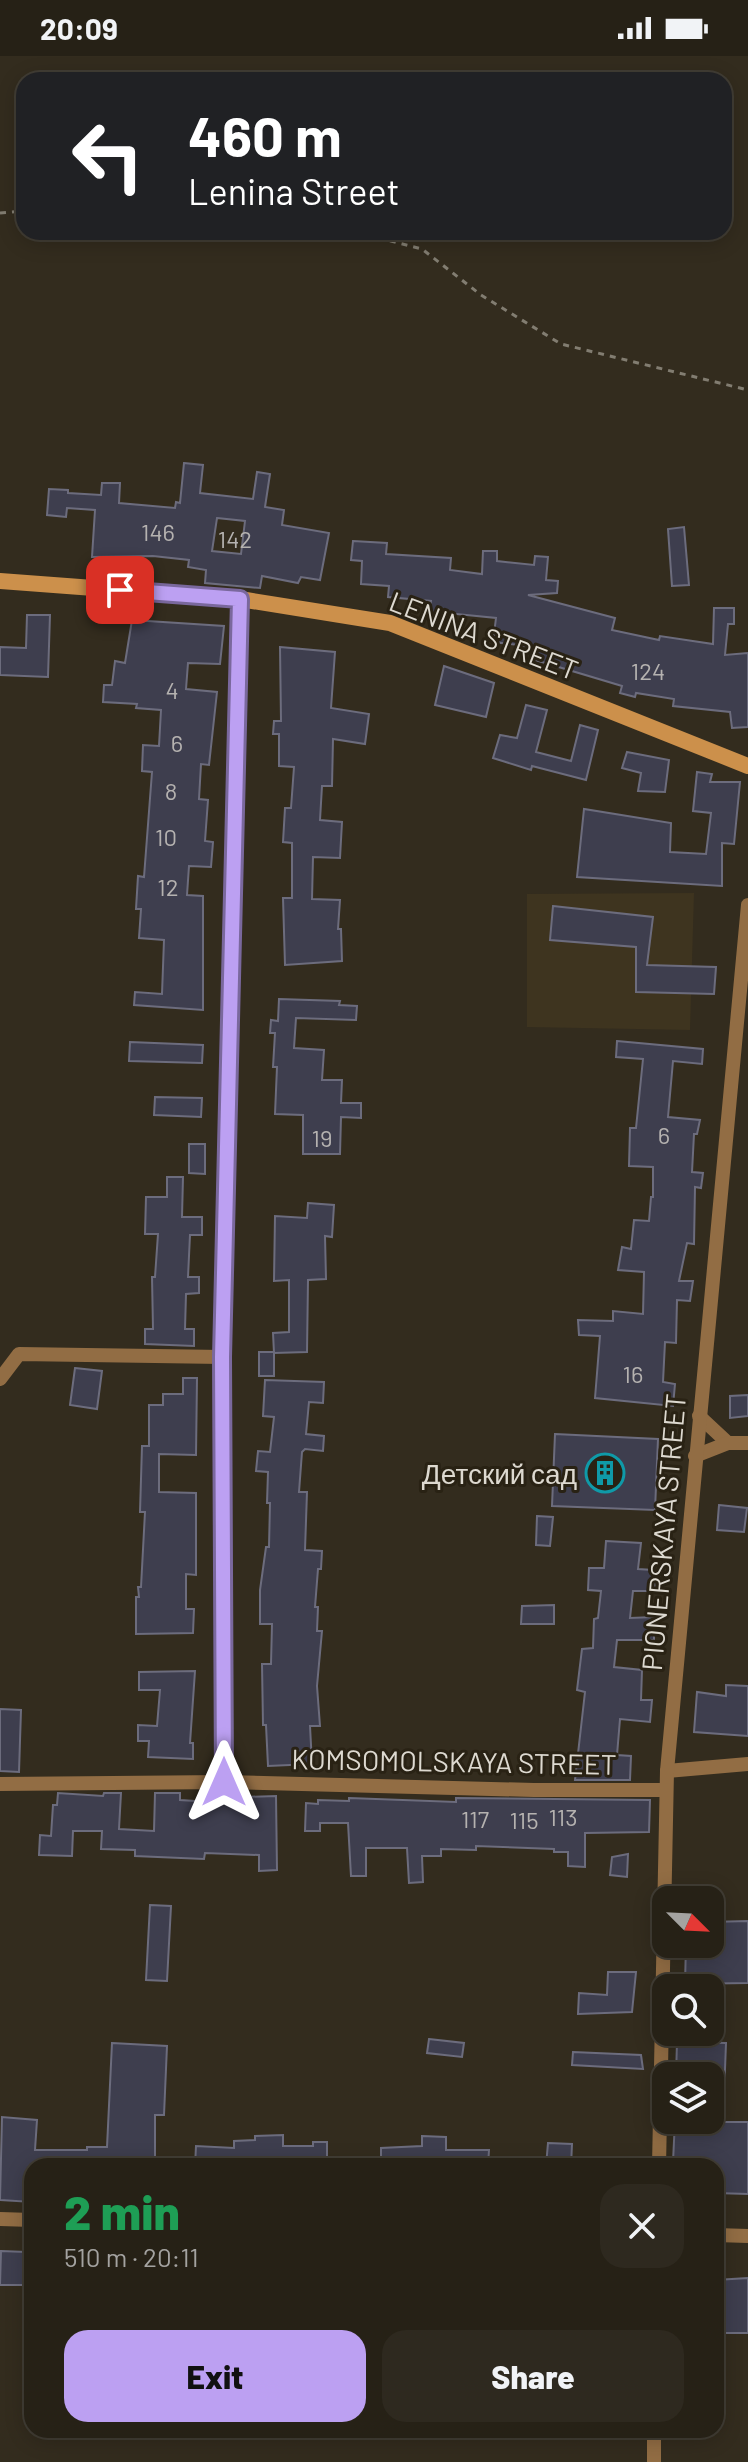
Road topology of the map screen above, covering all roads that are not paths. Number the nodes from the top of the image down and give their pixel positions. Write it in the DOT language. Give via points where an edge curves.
graph roads {
  1 [pos="0,581"];
  2 [pos="240,599"];
  3 [pos="748,766"];
  4 [pos="748,905"];
  5 [pos="222,1357"];
  6 [pos="0,1379"];
  7 [pos="699,1416"];
  8 [pos="728,1443"];
  9 [pos="748,1443"];
  10 [pos="695,1456"];
  11 [pos="748,1764"];
  12 [pos="667,1771"];
  13 [pos="224,1782"];
  14 [pos="0,1784"];
  15 [pos="666,1790"];
  16 [pos="659,2158"];
  17 [pos="0,2219"];
  18 [pos="24,2220"];
  19 [pos="724,2235"];
  20 [pos="748,2236"];
  21 [pos="654,2438"];
  22 [pos="654,2462"];
  1 -- 2 [label="street, LENINA STREET"];
  2 -- 3 [label="street, LENINA STREET" via="390,623"];
  2 -- 5 [label="street"];
  4 -- 7 [label="street, PIONERSKAYA STREET"];
  5 -- 6 [label="street" via="19,1354"];
  5 -- 13 [label="street"];
  7 -- 8 [label="street"];
  7 -- 10 [label="street, PIONERSKAYA STREET"];
  8 -- 9 [label="street"];
  8 -- 10 [label="street"];
  10 -- 12 [label="street, PIONERSKAYA STREET"];
  11 -- 12 [label="street"];
  12 -- 15 [label="street, PIONERSKAYA STREET"];
  13 -- 14 [label="street, KOMSOMOLSKAYA STREET"];
  13 -- 15 [label="street, KOMSOMOLSKAYA STREET"];
  15 -- 16 [label="street, PIONERSKAYA STREET"];
  17 -- 18 [label="street"];
  19 -- 20 [label="street"];
  21 -- 22 [label="street"];
}
